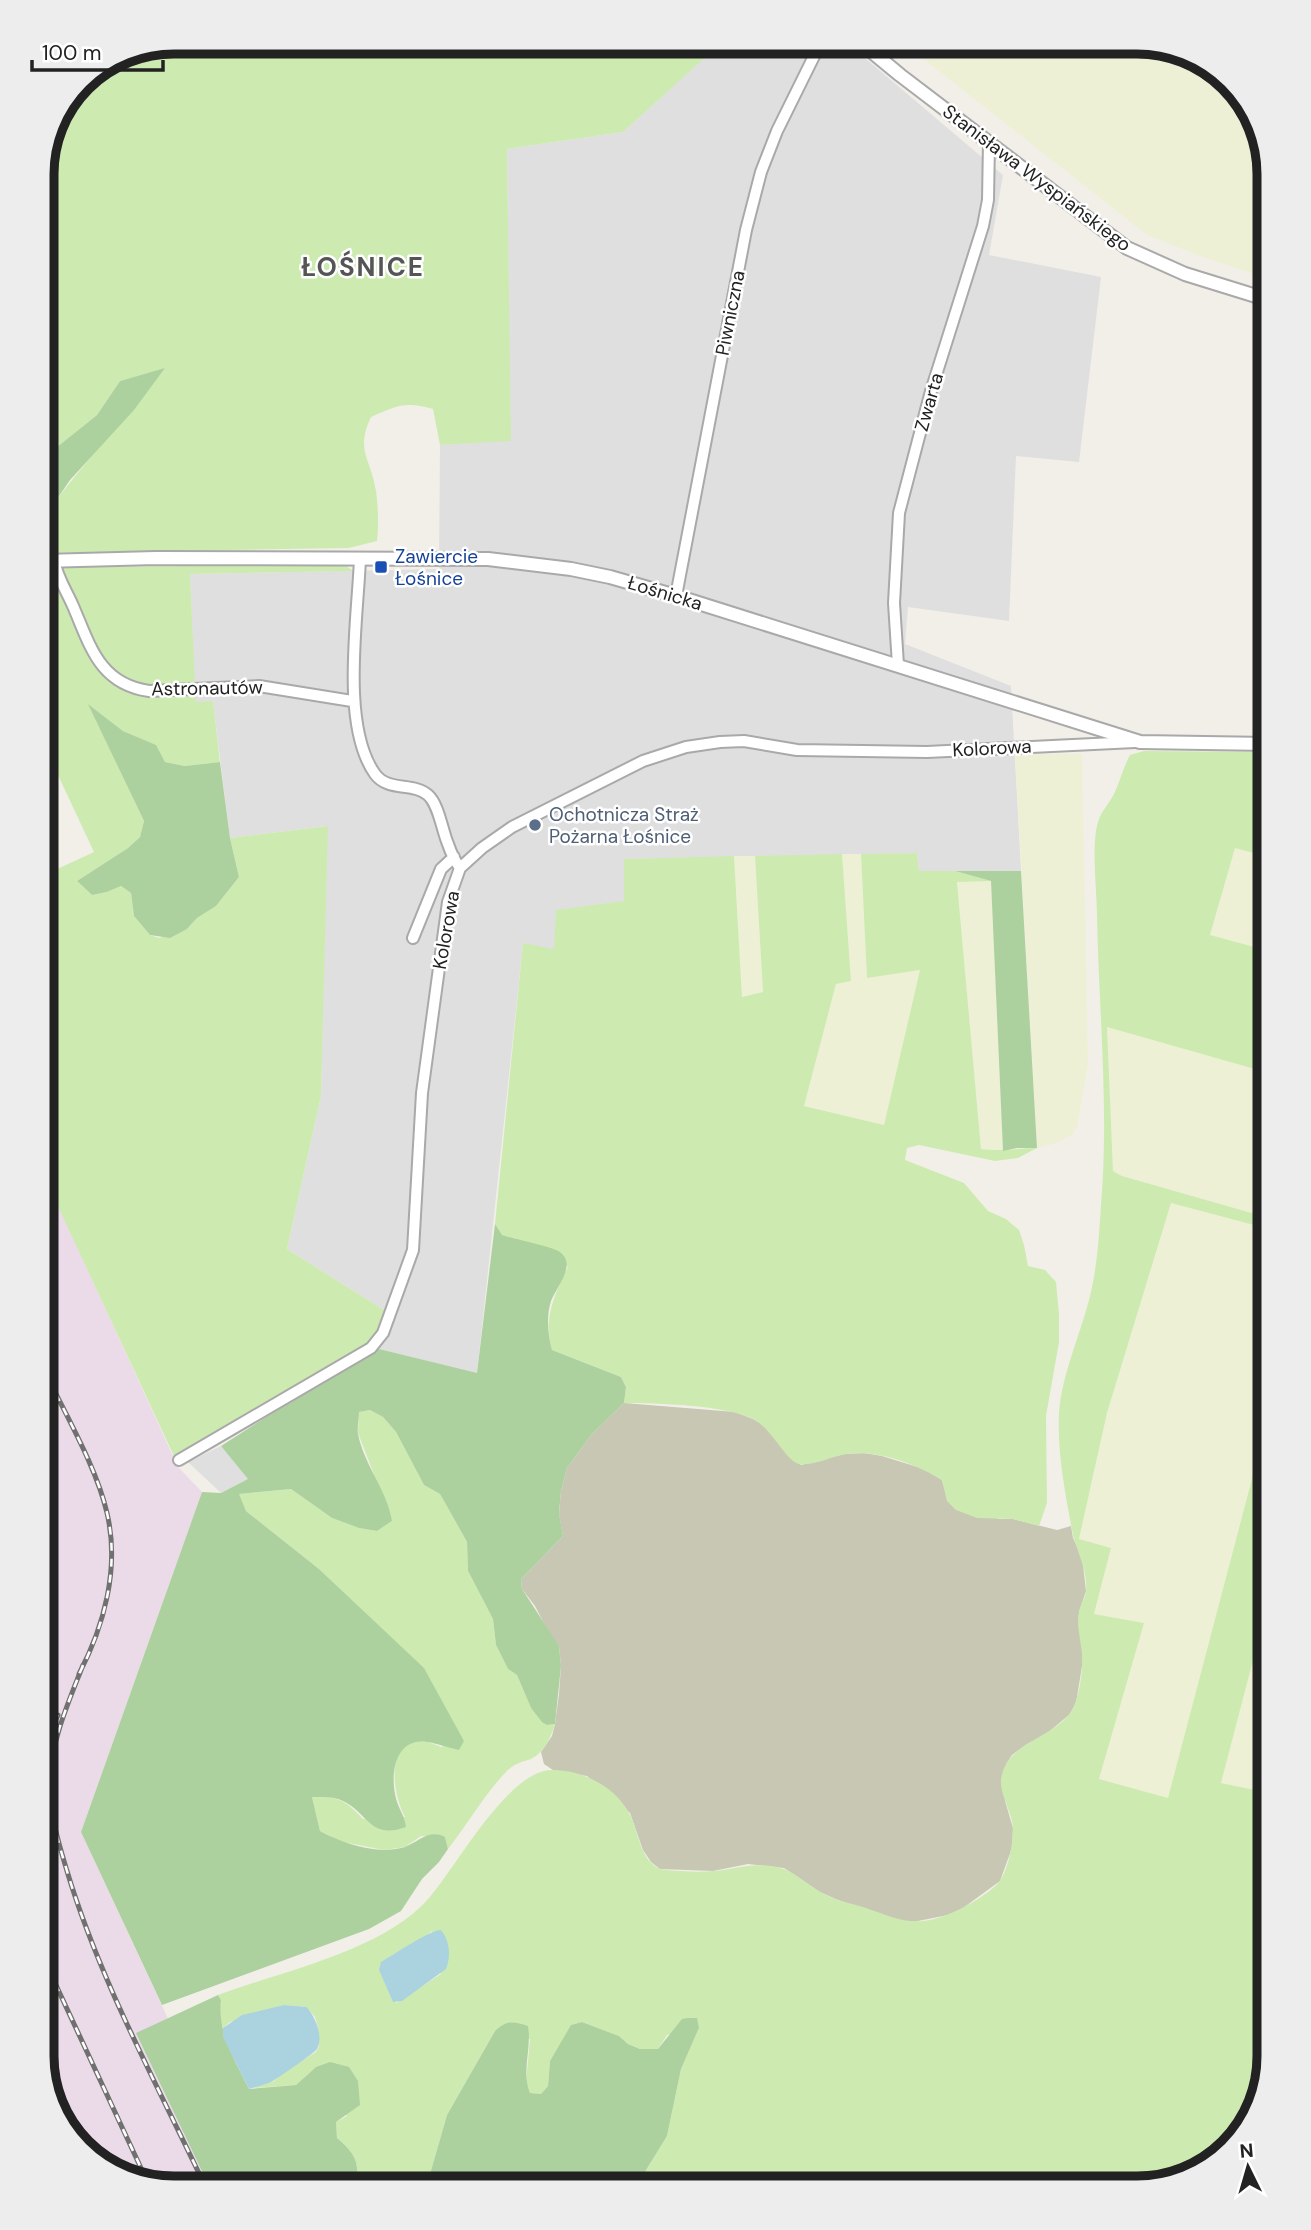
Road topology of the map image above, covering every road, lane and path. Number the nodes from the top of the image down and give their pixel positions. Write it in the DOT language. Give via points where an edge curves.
graph roads {
  1 [pos="815,55"];
  2 [pos="876,55"];
  3 [pos="989,142"];
  4 [pos="1257,296"];
  5 [pos="360,558"];
  6 [pos="55,560"];
  7 [pos="55,572"];
  8 [pos="676,596"];
  9 [pos="898,665"];
  10 [pos="352,701"];
  11 [pos="1140,742"];
  12 [pos="1257,744"];
  13 [pos="454,857"];
  14 [pos="460,868"];
  15 [pos="413,938"];
  16 [pos="179,1460"];
  1 -- 8 [label="street, Piwniczna" via="777,131 758,183"];
  2 -- 3 [label="street, Stanisława Wyspiańskiego"];
  3 -- 4 [label="street, Stanisława Wyspiańskiego" via="1127,248 1185,274"];
  3 -- 9 [label="street, Zwarta" via="984,226 931,391 899,513 894,603"];
  5 -- 6 [label="street, Łośnicka"];
  5 -- 8 [label="street, Łośnicka" via="542,564"];
  5 -- 10 [label="street"];
  7 -- 10 [label="street, Astronautów" via="93,655 132,688 258,685"];
  8 -- 9 [label="street, Łośnicka"];
  9 -- 11 [label="street, Łośnicka"];
  10 -- 13 [label="street" via="373,771 385,782 429,796"];
  11 -- 12 [label="street, Łośnicka"];
  11 -- 14 [label="street, Kolorowa" via="926,752 797,750 744,741 686,747 643,761 520,824"];
  13 -- 14 [label="street"];
  13 -- 15 [label="street" via="441,869"];
  14 -- 16 [label="street, Kolorowa" via="446,915 422,1093 413,1250 383,1333 371,1348"];
}
